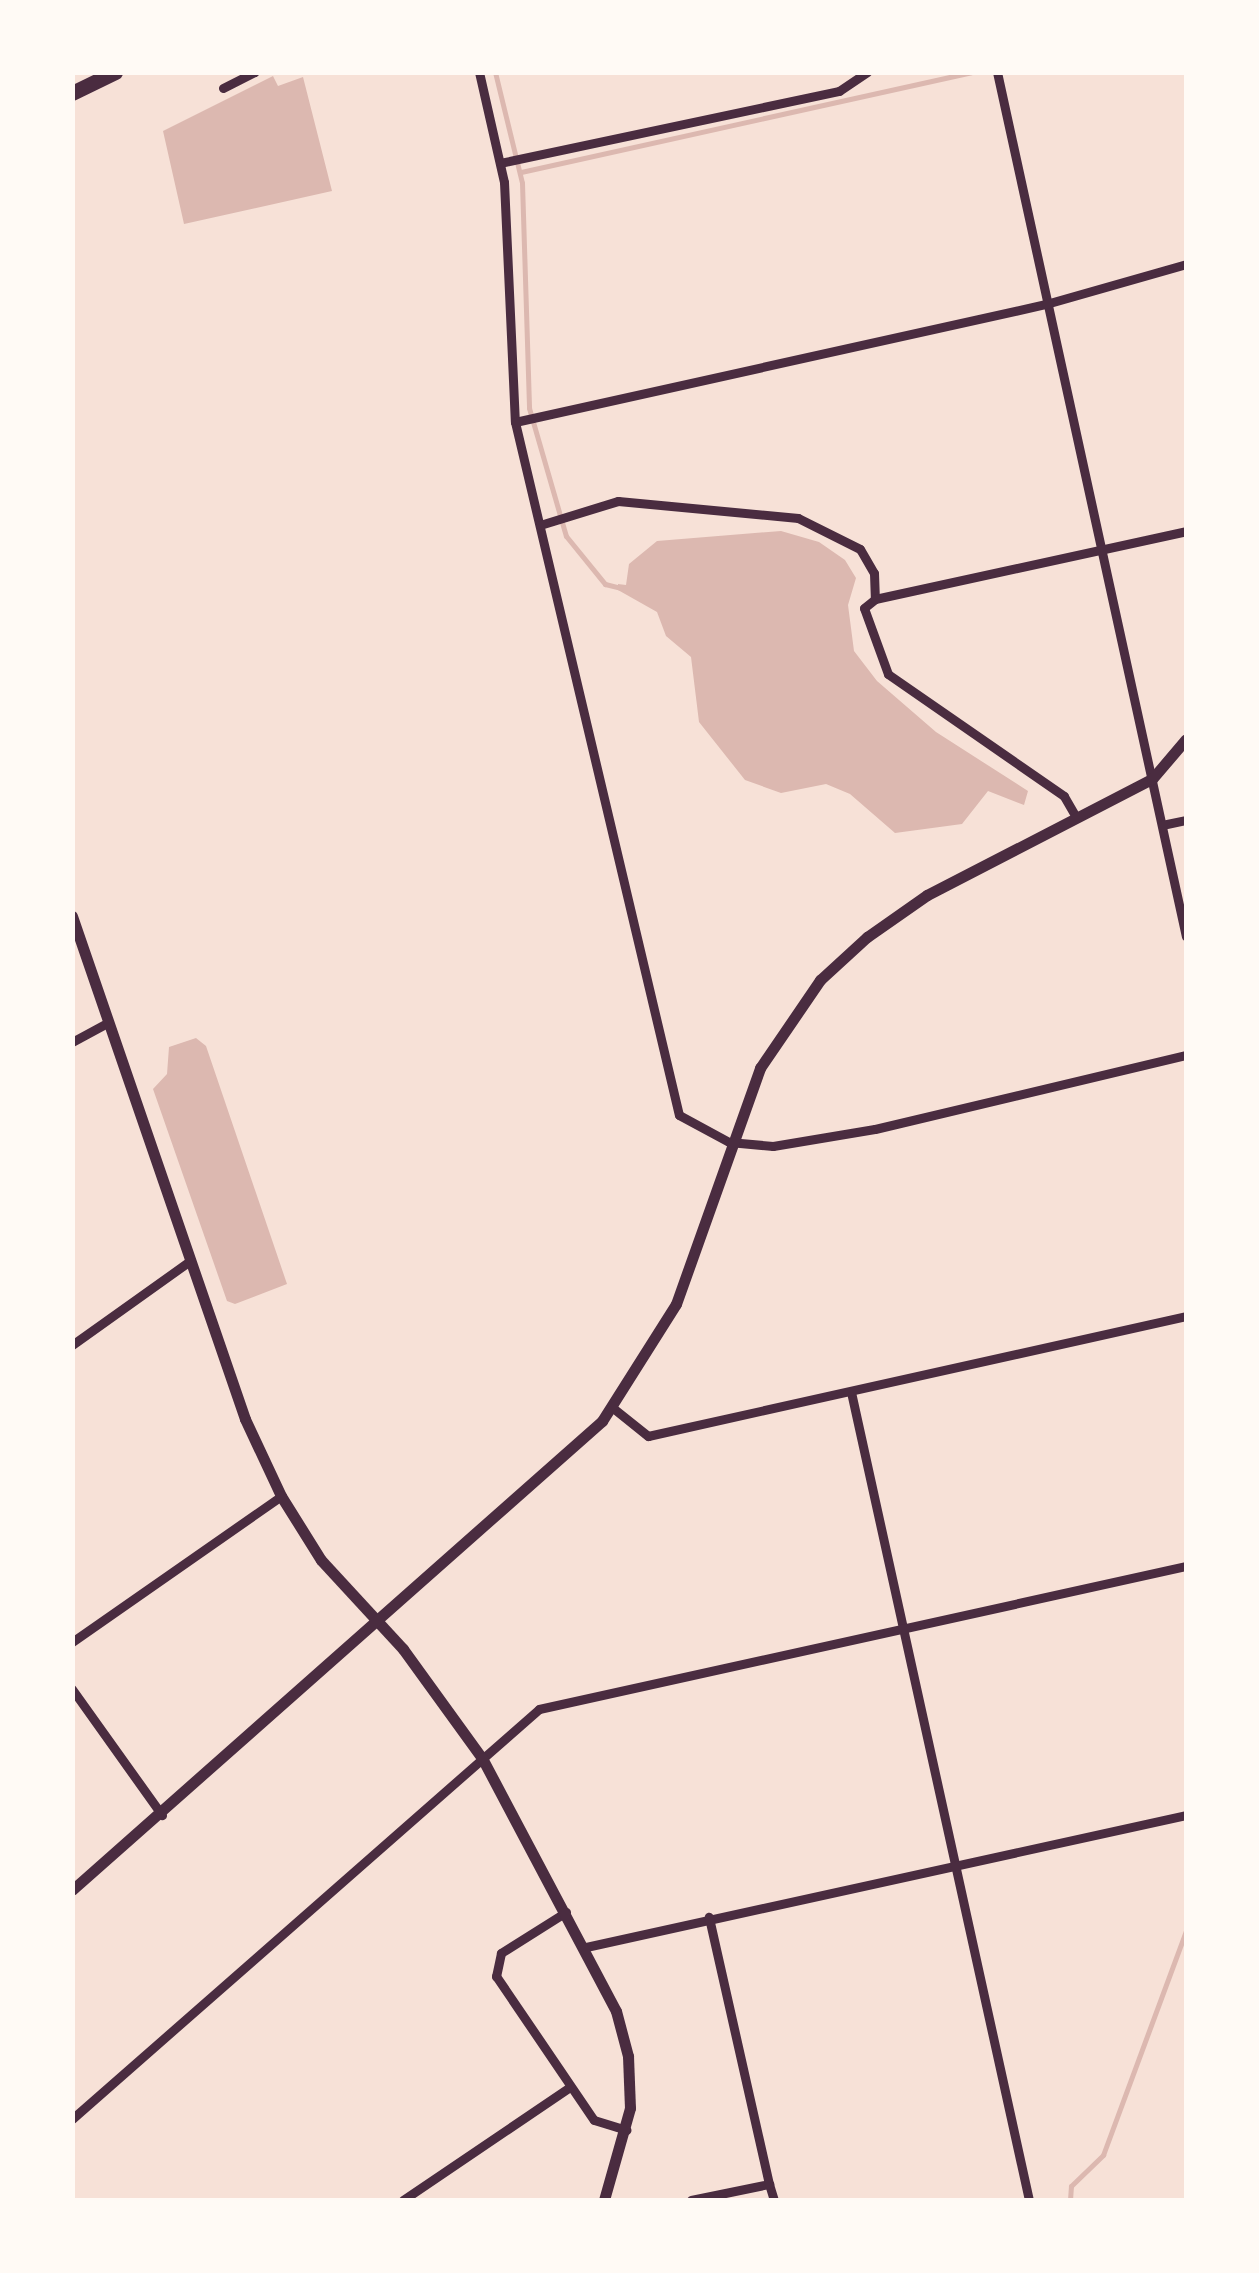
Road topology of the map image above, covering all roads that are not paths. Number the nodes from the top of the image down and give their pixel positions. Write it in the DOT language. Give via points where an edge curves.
graph roads {
  1 [pos="115,72"];
  2 [pos="255,72"];
  3 [pos="479,72"];
  4 [pos="867,72"];
  5 [pos="997,72"];
  6 [pos="223,88"];
  7 [pos="72,93"];
  8 [pos="500,163"];
  9 [pos="1186,264"];
  10 [pos="1046,304"];
  11 [pos="514,422"];
  12 [pos="540,525"];
  13 [pos="1186,530"];
  14 [pos="1102,550"];
  15 [pos="875,599"];
  16 [pos="1186,739"];
  17 [pos="1152,779"];
  18 [pos="1076,817"];
  19 [pos="1186,820"];
  20 [pos="1162,825"];
  21 [pos="72,916"];
  22 [pos="1186,937"];
  23 [pos="109,1022"];
  24 [pos="72,1042"];
  25 [pos="1186,1055"];
  26 [pos="728,1142"];
  27 [pos="192,1260"];
  28 [pos="1186,1316"];
  29 [pos="72,1345"];
  30 [pos="851,1392"];
  31 [pos="613,1408"];
  32 [pos="282,1496"];
  33 [pos="1186,1566"];
  34 [pos="378,1625"];
  35 [pos="902,1627"];
  36 [pos="72,1642"];
  37 [pos="72,1689"];
  38 [pos="482,1758"];
  39 [pos="1186,1814"];
  40 [pos="162,1815"];
  41 [pos="954,1866"];
  42 [pos="72,1890"];
  43 [pos="566,1912"];
  44 [pos="709,1917"];
  45 [pos="586,1948"];
  46 [pos="570,2086"];
  47 [pos="72,2119"];
  48 [pos="627,2130"];
  49 [pos="769,2184"];
  50 [pos="403,2200"];
  51 [pos="604,2200"];
  52 [pos="691,2200"];
  53 [pos="774,2200"];
  54 [pos="1028,2200"];
  1 -- 7 [label="highway"];
  2 -- 6 [label="street"];
  3 -- 8 [label="street"];
  4 -- 8 [label="street" via="839,91"];
  5 -- 10 [label="street"];
  8 -- 11 [label="street"];
  9 -- 10 [label="street"];
  10 -- 11 [label="street"];
  10 -- 14 [label="street"];
  11 -- 12 [label="street"];
  12 -- 15 [label="street" via="618,501 798,518 860,550 874,573"];
  12 -- 26 [label="street" via="679,1115"];
  13 -- 14 [label="street"];
  14 -- 15 [label="street"];
  14 -- 17 [label="street"];
  15 -- 18 [label="street" via="864,608 866,626 888,674 1064,796"];
  16 -- 17 [label="street"];
  17 -- 18 [label="street"];
  17 -- 20 [label="street"];
  18 -- 26 [label="street" via="928,894 844,956 776,1040"];
  19 -- 20 [label="street"];
  20 -- 22 [label="street"];
  21 -- 23 [label="street"];
  23 -- 24 [label="street"];
  23 -- 27 [label="street"];
  25 -- 26 [label="street" via="875,1129 774,1146"];
  26 -- 31 [label="street" via="676,1304"];
  27 -- 29 [label="street"];
  27 -- 32 [label="street" via="245,1420"];
  28 -- 30 [label="street"];
  30 -- 31 [label="street" via="648,1436"];
  30 -- 35 [label="street"];
  31 -- 34 [label="street"];
  32 -- 34 [label="street" via="321,1560"];
  32 -- 36 [label="street"];
  33 -- 35 [label="street"];
  34 -- 38 [label="street"];
  34 -- 40 [label="street"];
  35 -- 38 [label="street" via="548,1706"];
  35 -- 41 [label="street"];
  37 -- 40 [label="street"];
  38 -- 43 [label="street"];
  38 -- 47 [label="street"];
  39 -- 41 [label="street"];
  40 -- 42 [label="street"];
  41 -- 44 [label="street"];
  41 -- 54 [label="street"];
  43 -- 45 [label="street"];
  43 -- 46 [label="street" via="510,1946 496,1968 500,1984"];
  44 -- 45 [label="street"];
  44 -- 49 [label="street"];
  45 -- 48 [label="street" via="626,2046"];
  46 -- 48 [label="street" via="597,2122"];
  46 -- 50 [label="street"];
  48 -- 51 [label="street"];
  49 -- 52 [label="street"];
  49 -- 53 [label="street"];
}
